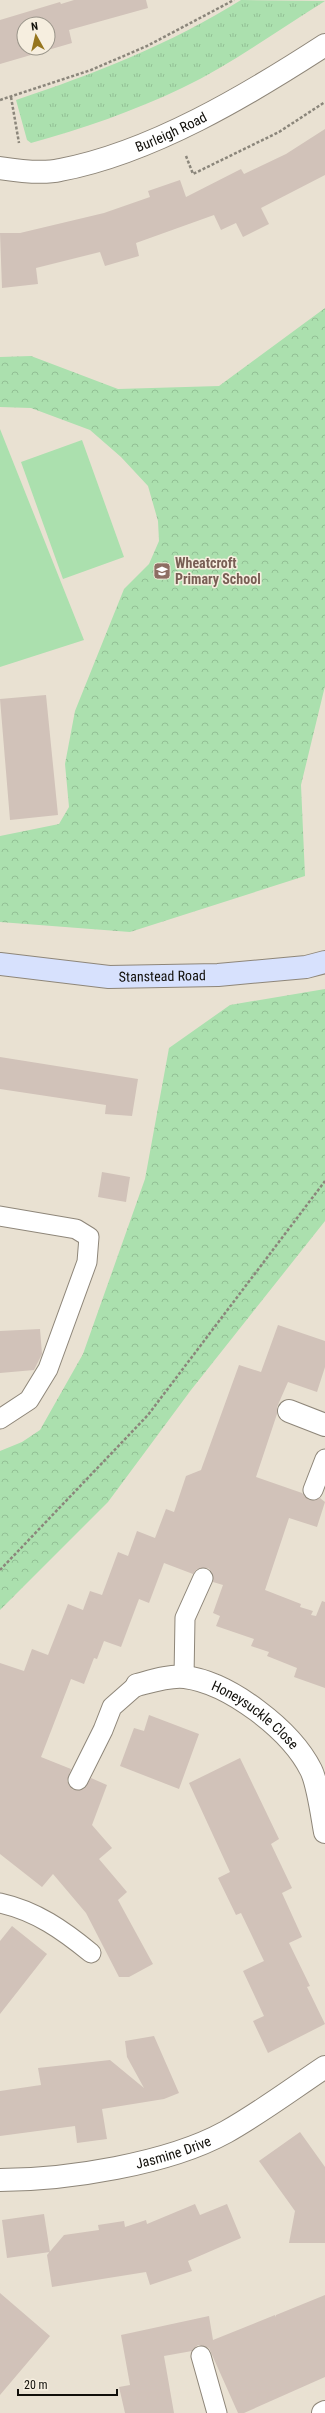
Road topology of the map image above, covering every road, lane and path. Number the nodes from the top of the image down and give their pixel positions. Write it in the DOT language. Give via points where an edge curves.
graph roads {
  1 [pos="234,0"];
  2 [pos="325,45"];
  3 [pos="11,97"];
  4 [pos="0,100"];
  5 [pos="325,102"];
  6 [pos="13,112"];
  7 [pos="185,152"];
  8 [pos="0,168"];
  9 [pos="325,962"];
  10 [pos="0,964"];
  11 [pos="325,1181"];
  12 [pos="0,1216"];
  13 [pos="289,1411"];
  14 [pos="0,1419"];
  15 [pos="325,1425"];
  16 [pos="325,1459"];
  17 [pos="313,1490"];
  18 [pos="0,1570"];
  19 [pos="203,1578"];
  20 [pos="184,1677"];
  21 [pos="137,1685"];
  22 [pos="318,1768"];
  23 [pos="78,1780"];
  24 [pos="325,1832"];
  25 [pos="0,1903"];
  26 [pos="91,1952"];
  27 [pos="325,2067"];
  28 [pos="0,2180"];
  29 [pos="201,2356"];
  30 [pos="217,2413"];
  1 -- 3 [label="path" via="147,46 91,70"];
  2 -- 8 [label="street, Burleigh Road" via="234,101 121,153 60,170 24,171"];
  3 -- 4 [label="path"];
  3 -- 6 [label="path"];
  5 -- 7 [label="path" via="279,132 193,174"];
  9 -- 10 [label="main road, Stanstead Road" via="306,967 218,975 109,977"];
  11 -- 18 [label="path" via="148,1415"];
  12 -- 14 [label="lane" via="76,1229 90,1238 87,1262 48,1369 29,1400"];
  13 -- 15 [label="street"];
  16 -- 17 [label="lane"];
  19 -- 20 [label="lane" via="185,1618"];
  20 -- 21 [label="street"];
  20 -- 22 [label="street, Honeysuckle Close" via="220,1688 255,1710"];
  21 -- 23 [label="lane" via="112,1707"];
  22 -- 24 [label="street, Honeysuckle Close"];
  25 -- 26 [label="lane" via="21,1908 60,1928"];
  27 -- 28 [label="street, Jasmine Drive" via="226,2132 170,2156 112,2168 29,2180"];
  29 -- 30 [label="lane"];
}
